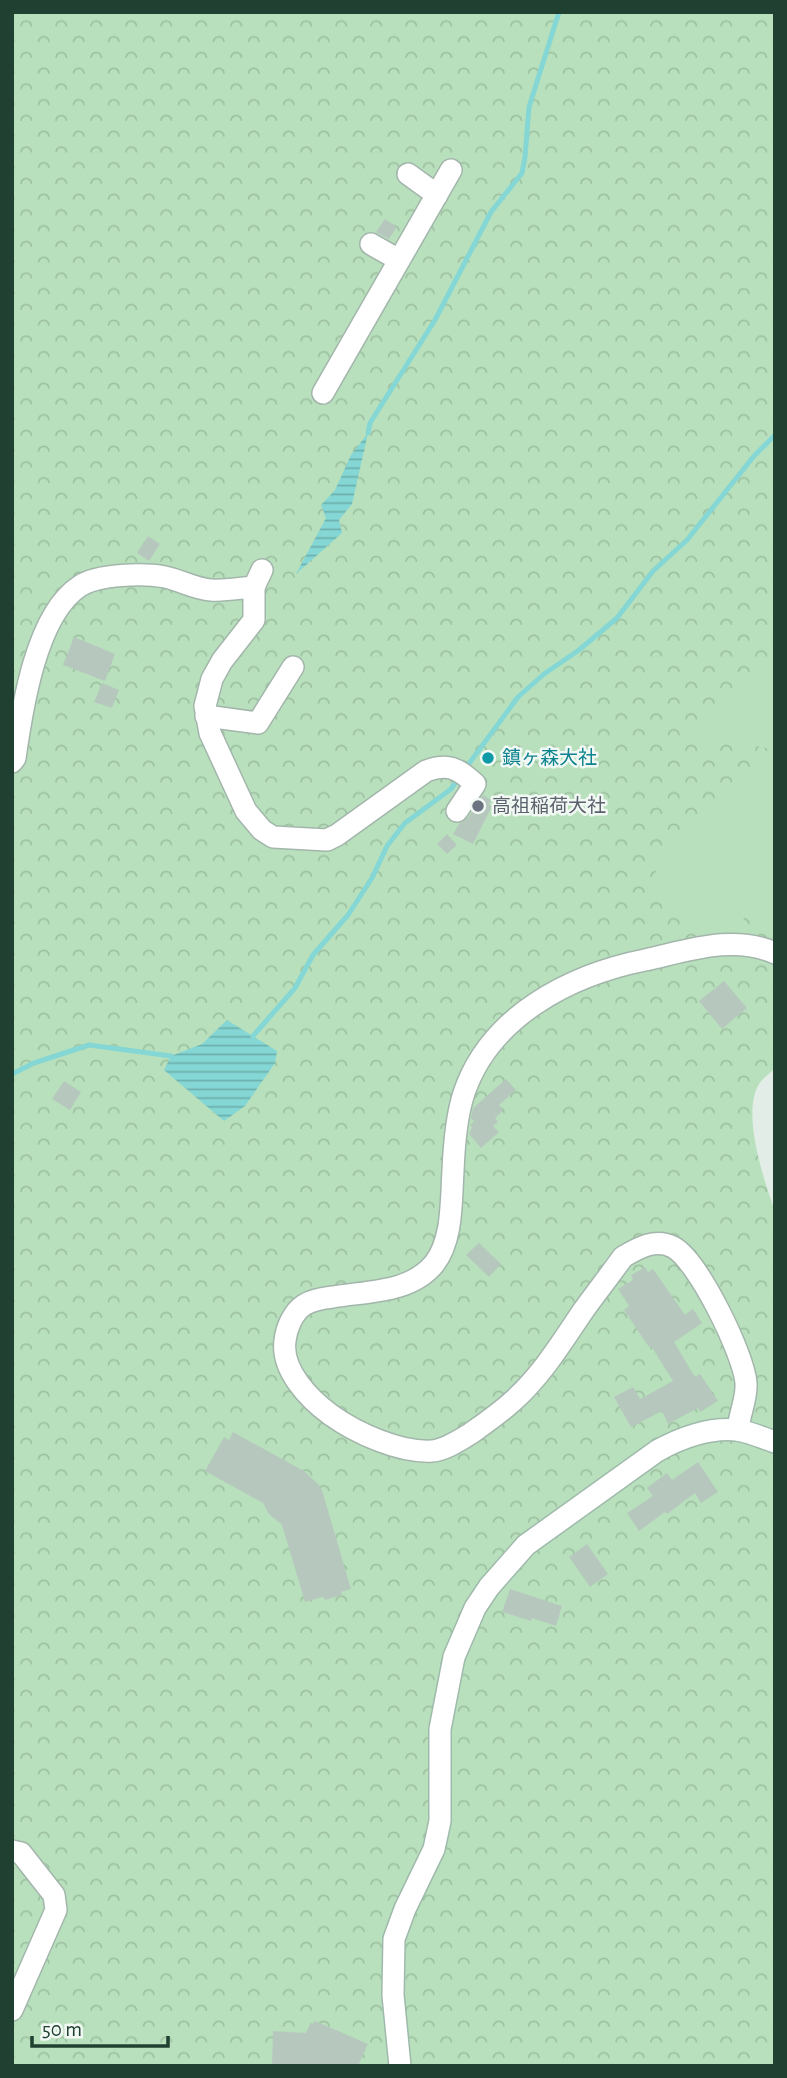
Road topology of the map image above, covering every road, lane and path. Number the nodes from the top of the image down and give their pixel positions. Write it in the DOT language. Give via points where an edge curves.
graph roads {
  1 [pos="451,170"];
  2 [pos="408,174"];
  3 [pos="437,195"];
  4 [pos="371,244"];
  5 [pos="399,260"];
  6 [pos="323,393"];
  7 [pos="293,667"];
  8 [pos="206,716"];
  9 [pos="15,730"];
  10 [pos="12,762"];
  11 [pos="457,811"];
  12 [pos="775,953"];
  13 [pos="738,1430"];
  14 [pos="775,1442"];
  15 [pos="12,1851"];
  16 [pos="12,2010"];
  17 [pos="400,2066"];
  1 -- 3 [label="street"];
  2 -- 3 [label="street"];
  3 -- 5 [label="street"];
  4 -- 5 [label="street"];
  5 -- 6 [label="street"];
  7 -- 8 [label="street" via="258,723"];
  8 -- 9 [label="street" via="212,679 254,620 258,578 210,590 164,577 108,576 81,585 62,601 45,632"];
  8 -- 11 [label="street" via="246,811 273,837 327,840 439,766 453,768 475,784"];
  9 -- 10 [label="street"];
  12 -- 13 [label="street" via="744,944 722,945 617,966 565,988 520,1015 491,1043 463,1095 447,1231 435,1262 423,1275 398,1287 303,1305 285,1339 288,1366 315,1402 332,1416 402,1449 433,1451 454,1444 514,1401 549,1363 623,1258 641,1246 658,1243 674,1247 698,1274 742,1364 746,1399"];
  13 -- 14 [label="street"];
  13 -- 17 [label="street" via="680,1438 657,1451 526,1545 475,1608 454,1657 446,1692 440,1729 440,1821 434,1849 394,1939 393,1995"];
  15 -- 16 [label="street" via="21,1853 54,1895 56,1910"];
}
